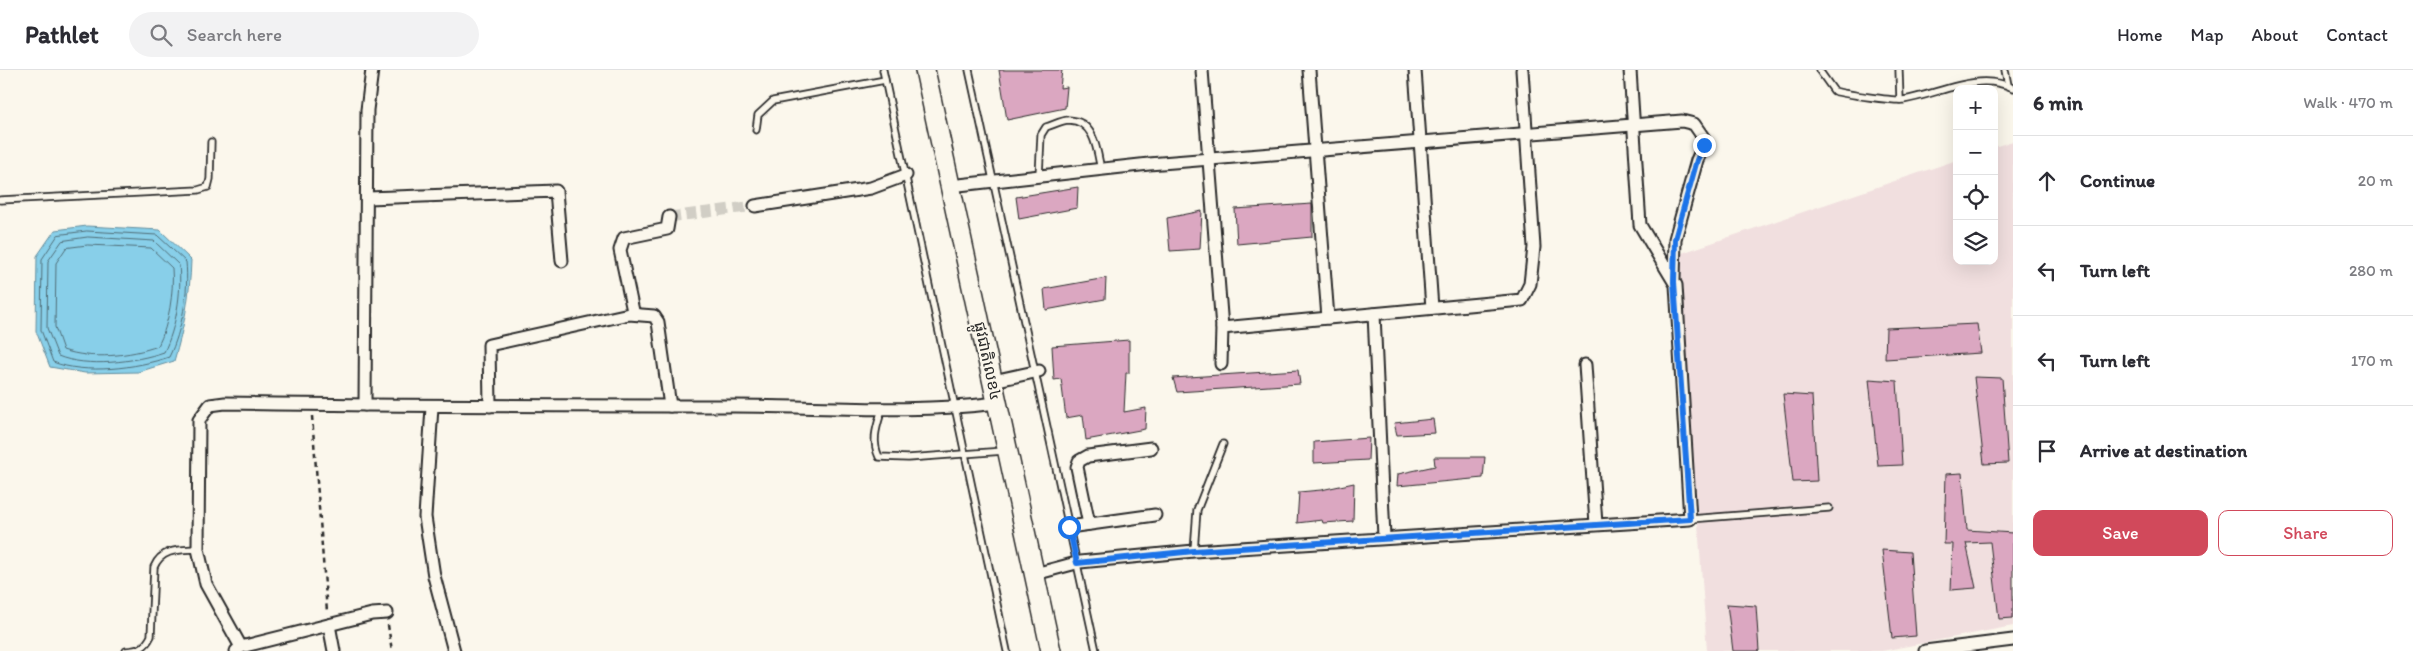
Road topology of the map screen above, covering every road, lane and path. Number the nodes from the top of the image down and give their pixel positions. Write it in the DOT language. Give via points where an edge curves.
graph roads {
  1 [pos="372,70"];
  2 [pos="883,70"];
  3 [pos="925,70"];
  4 [pos="969,70"];
  5 [pos="1202,70"];
  6 [pos="1309,70"];
  7 [pos="1415,70"];
  8 [pos="1522,70"];
  9 [pos="1630,70"];
  10 [pos="1820,70"];
  11 [pos="1900,70"];
  12 [pos="2005,70"];
  13 [pos="886,80"];
  14 [pos="2010,87"];
  15 [pos="1900,100"];
  16 [pos="1634,125"];
  17 [pos="756,130"];
  18 [pos="1526,133"];
  19 [pos="211,142"];
  20 [pos="1420,142"];
  21 [pos="1315,150"];
  22 [pos="1208,159"];
  23 [pos="1101,170"];
  24 [pos="906,175"];
  25 [pos="1039,177"];
  26 [pos="994,183"];
  27 [pos="950,186"];
  28 [pos="368,198"];
  29 [pos="0,200"];
  30 [pos="755,206"];
  31 [pos="669,217"];
  32 [pos="562,261"];
  33 [pos="1674,282"];
  34 [pos="1432,308"];
  35 [pos="629,314"];
  36 [pos="1374,314"];
  37 [pos="1328,318"];
  38 [pos="1222,328"];
  39 [pos="1221,364"];
  40 [pos="1585,365"];
  41 [pos="1037,371"];
  42 [pos="993,381"];
  43 [pos="997,403"];
  44 [pos="311,405"];
  45 [pos="364,405"];
  46 [pos="490,406"];
  47 [pos="670,406"];
  48 [pos="432,407"];
  49 [pos="956,408"];
  50 [pos="882,409"];
  51 [pos="1223,444"];
  52 [pos="1151,448"];
  53 [pos="1008,450"];
  54 [pos="966,454"];
  55 [pos="1830,508"];
  56 [pos="1156,515"];
  57 [pos="1690,519"];
  58 [pos="1089,524"];
  59 [pos="1596,524"];
  60 [pos="1069,527"];
  61 [pos="1384,537"];
  62 [pos="198,549"];
  63 [pos="1194,551"];
  64 [pos="1077,563"];
  65 [pos="1035,574"];
  66 [pos="387,613"];
  67 [pos="328,625"];
  68 [pos="2013,640"];
  69 [pos="239,649"];
  70 [pos="1973,649"];
  71 [pos="126,651"];
  72 [pos="334,651"];
  73 [pos="392,651"];
  74 [pos="454,651"];
  75 [pos="1007,651"];
  76 [pos="1052,651"];
  77 [pos="1096,651"];
  78 [pos="1925,651"];
  1 -- 28 [label="street" via="367,110"];
  2 -- 13 [label="lane"];
  3 -- 27 [label="highway, ផ្លូវជាតិលេខ៤"];
  4 -- 26 [label="lane"];
  5 -- 22 [label="street"];
  6 -- 21 [label="street"];
  7 -- 20 [label="street"];
  8 -- 18 [label="street"];
  9 -- 16 [label="street"];
  10 -- 15 [label="lane" via="1834,91"];
  11 -- 15 [label="lane"];
  12 -- 14 [label="lane"];
  13 -- 17 [label="lane" via="773,101 758,115"];
  13 -- 24 [label="lane"];
  14 -- 15 [label="lane" via="2000,82 1978,82"];
  16 -- 18 [label="street"];
  16 -- 33 [label="street" via="1640,225"];
  16 -- 33 [label="street" via="1682,121 1694,124 1703,137 1704,145 1675,239"];
  18 -- 20 [label="street"];
  18 -- 34 [label="street" via="1534,247 1527,293 1522,300"];
  19 -- 29 [label="lane" via="208,187 198,190"];
  20 -- 21 [label="street"];
  20 -- 34 [label="street"];
  21 -- 22 [label="street"];
  21 -- 37 [label="street"];
  22 -- 23 [label="street"];
  22 -- 38 [label="street"];
  23 -- 25 [label="street"];
  23 -- 25 [label="lane" via="1095,140 1084,124 1069,120 1046,127 1041,134"];
  24 -- 30 [label="street" via="871,188"];
  24 -- 49 [label="lane"];
  25 -- 26 [label="street"];
  26 -- 27 [label="street"];
  26 -- 41 [label="lane"];
  27 -- 42 [label="highway, ផ្លូវជាតិលេខ៤"];
  28 -- 32 [label="street" via="556,191"];
  28 -- 45 [label="street"];
  31 -- 35 [label="street" via="667,229 624,238 620,250 634,308"];
  33 -- 57 [label="street"];
  34 -- 36 [label="street"];
  35 -- 46 [label="street" via="489,345"];
  35 -- 47 [label="street" via="654,316 658,322"];
  36 -- 37 [label="street"];
  36 -- 61 [label="street"];
  37 -- 38 [label="street"];
  38 -- 39 [label="street"];
  40 -- 59 [label="street"];
  41 -- 42 [label="street"];
  41 -- 60 [label="lane"];
  42 -- 43 [label="highway, ផ្លូវជាតិលេខ៤"];
  43 -- 49 [label="street"];
  43 -- 53 [label="highway, ផ្លូវជាតិលេខ៤"];
  44 -- 45 [label="street"];
  44 -- 62 [label="street" via="210,405 199,420"];
  44 -- 67 [label="path"];
  45 -- 48 [label="street"];
  46 -- 47 [label="street"];
  46 -- 48 [label="street"];
  47 -- 50 [label="street"];
  48 -- 74 [label="street" via="425,517 434,576"];
  49 -- 50 [label="street"];
  49 -- 54 [label="lane"];
  50 -- 54 [label="lane" via="874,436 874,447 879,457"];
  51 -- 63 [label="lane" via="1197,510"];
  52 -- 58 [label="street" via="1088,456 1079,461 1077,467"];
  53 -- 54 [label="lane"];
  53 -- 65 [label="highway, ផ្លូវជាតិលេខ៤"];
  54 -- 75 [label="lane"];
  55 -- 57 [label="lane"];
  56 -- 58 [label="street"];
  57 -- 59 [label="street"];
  58 -- 60 [label="street"];
  59 -- 61 [label="street"];
  60 -- 64 [label="lane"];
  61 -- 63 [label="street"];
  62 -- 69 [label="street" via="206,584"];
  62 -- 71 [label="lane" via="167,552 158,557 154,567 151,636 139,650"];
  63 -- 64 [label="street"];
  64 -- 65 [label="street"];
  64 -- 77 [label="lane"];
  65 -- 76 [label="highway, ផ្លូវជាតិលេខ៤"];
  66 -- 67 [label="street"];
  66 -- 73 [label="path"];
  67 -- 69 [label="street"];
  67 -- 72 [label="street"];
  68 -- 70 [label="street"];
  70 -- 78 [label="street"];
}
